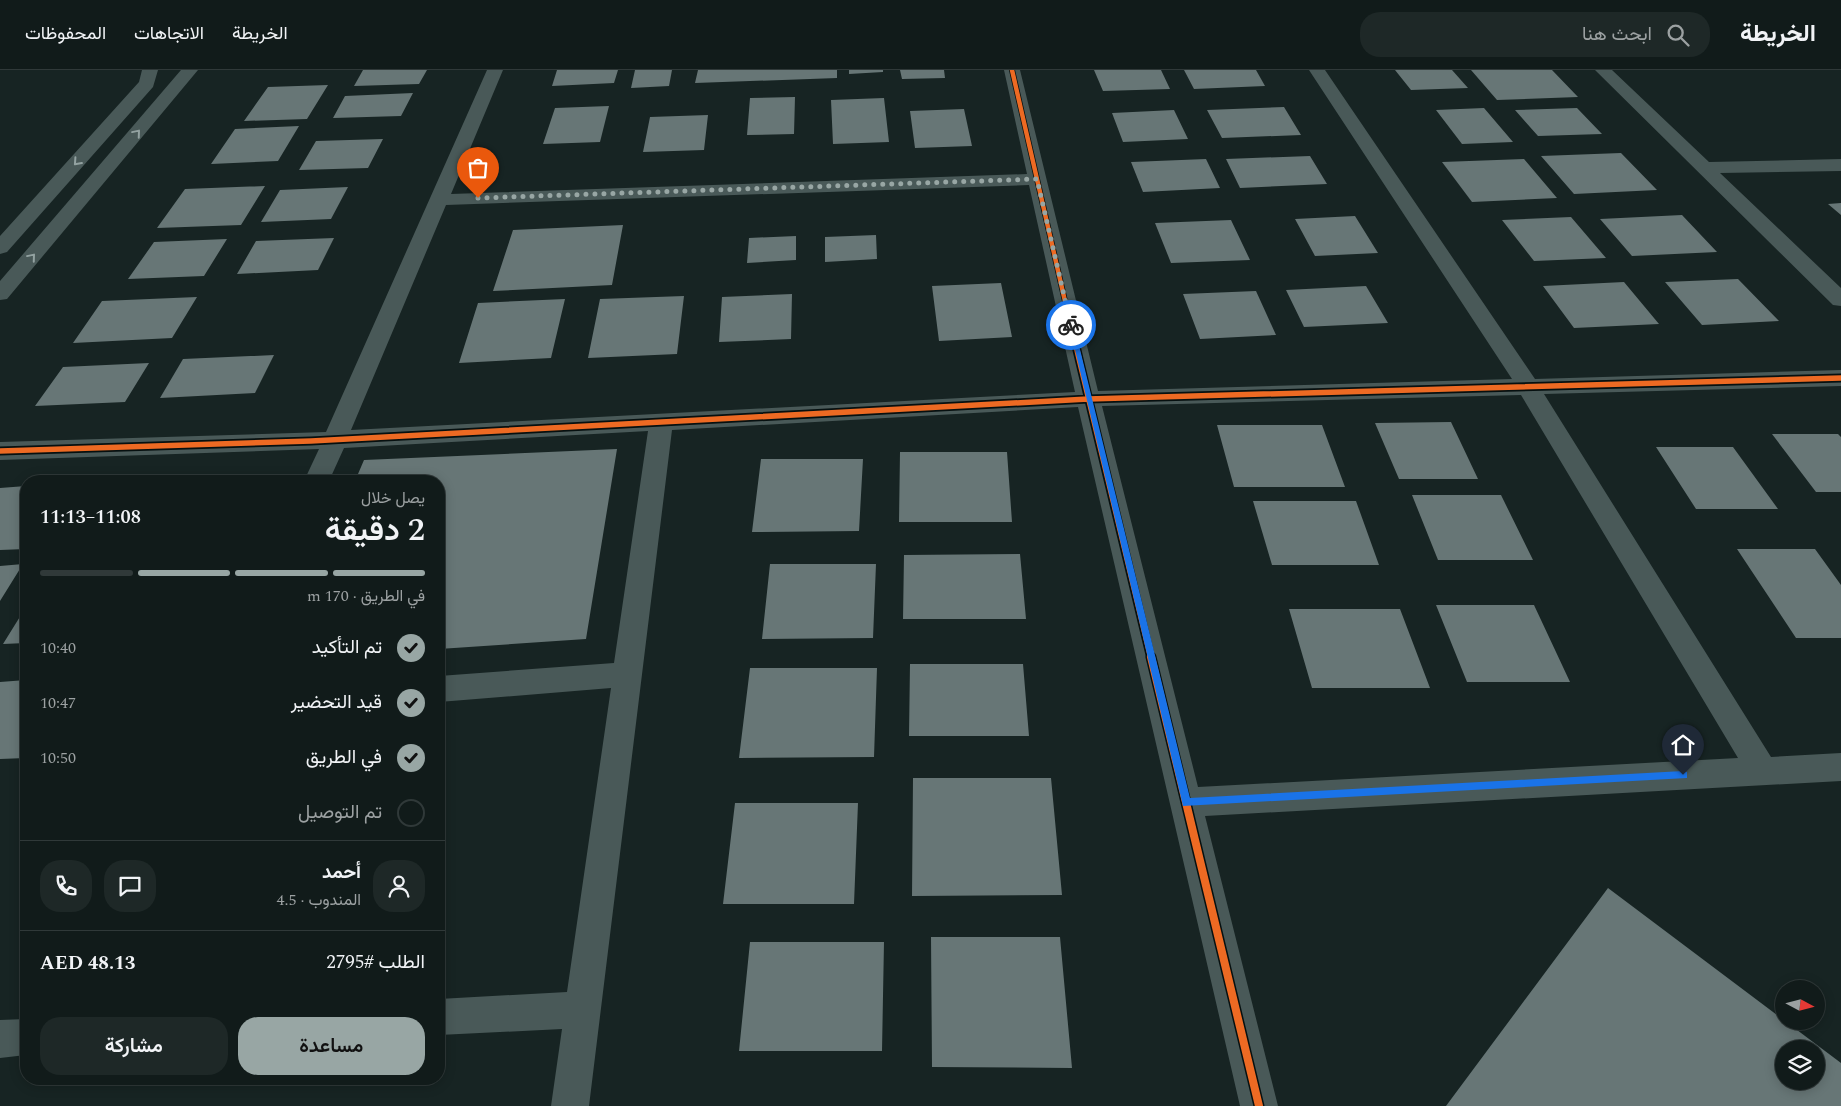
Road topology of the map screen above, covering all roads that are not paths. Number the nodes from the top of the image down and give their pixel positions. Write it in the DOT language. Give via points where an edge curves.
graph roads {
  1 [pos="150,70"];
  2 [pos="190,70"];
  3 [pos="495,70"];
  4 [pos="1012,70"];
  5 [pos="1317,70"];
  6 [pos="1603,70"];
  7 [pos="1841,165"];
  8 [pos="1704,168"];
  9 [pos="1037,179"];
  10 [pos="438,200"];
  11 [pos="0,248"];
  12 [pos="0,294"];
  13 [pos="1841,300"];
  14 [pos="1841,378"];
  15 [pos="1529,388"];
  16 [pos="1088,399"];
  17 [pos="661,422"];
  18 [pos="334,440"];
  19 [pos="0,451"];
  20 [pos="319,475"];
  21 [pos="628,674"];
  22 [pos="445,689"];
  23 [pos="1841,767"];
  24 [pos="1763,771"];
  25 [pos="1186,802"];
  26 [pos="582,1010"];
  27 [pos="445,1017"];
  28 [pos="20,1037"];
  29 [pos="0,1038"];
  30 [pos="570,1106"];
  31 [pos="1259,1106"];
  1 -- 11 [label="street, one-way" via="147,83"];
  12 -- 2 [label="street, one-way"];
  3 -- 10 [label="street"];
  4 -- 9 [label="street"];
  5 -- 15 [label="street"];
  6 -- 8 [label="street"];
  7 -- 8 [label="street"];
  8 -- 13 [label="street"];
  9 -- 10 [label="street"];
  9 -- 16 [label="street"];
  10 -- 18 [label="street"];
  14 -- 15 [label="street"];
  15 -- 16 [label="street"];
  15 -- 24 [label="street"];
  16 -- 17 [label="street"];
  16 -- 25 [label="street"];
  17 -- 18 [label="street"];
  17 -- 21 [label="street"];
  18 -- 19 [label="street"];
  18 -- 20 [label="street"];
  21 -- 22 [label="street"];
  21 -- 26 [label="street"];
  23 -- 24 [label="street"];
  24 -- 25 [label="street"];
  25 -- 31 [label="street"];
  26 -- 27 [label="street"];
  26 -- 30 [label="street"];
  28 -- 29 [label="street"];
}
